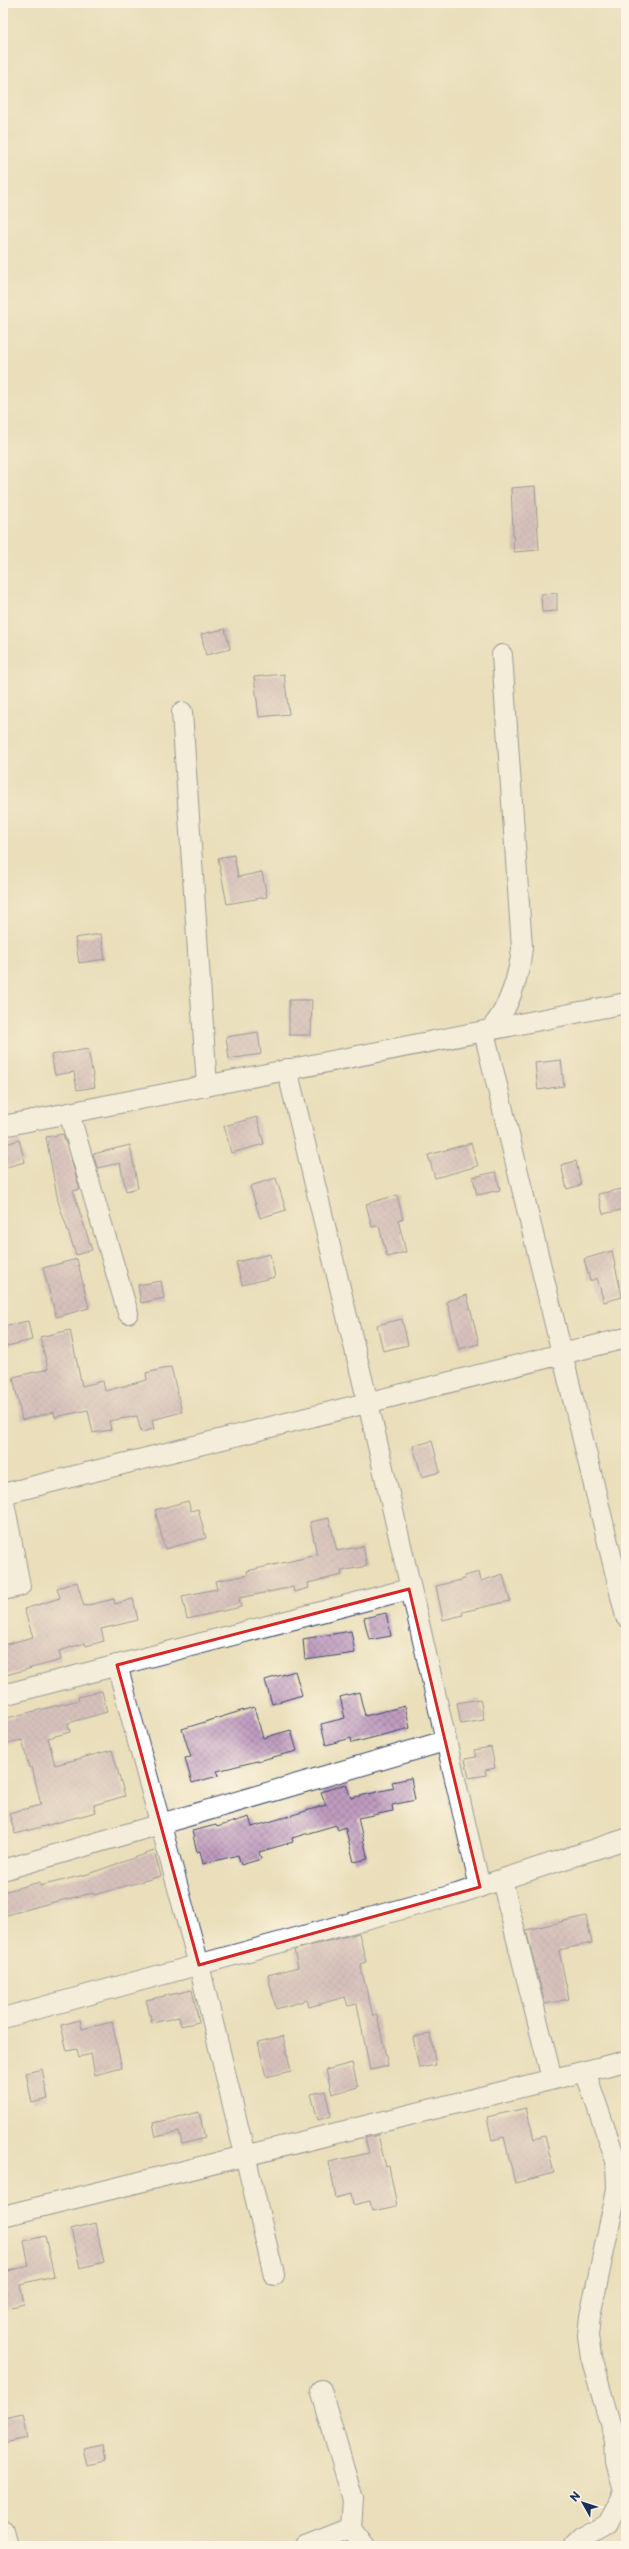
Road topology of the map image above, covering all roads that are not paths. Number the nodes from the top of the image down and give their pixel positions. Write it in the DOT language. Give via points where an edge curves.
graph roads {
  1 [pos="502,655"];
  2 [pos="182,712"];
  3 [pos="626,1003"];
  4 [pos="487,1032"];
  5 [pos="287,1069"];
  6 [pos="207,1086"];
  7 [pos="69,1113"];
  8 [pos="3,1126"];
  9 [pos="128,1313"];
  10 [pos="626,1338"];
  11 [pos="563,1354"];
  12 [pos="368,1403"];
  13 [pos="3,1495"];
  14 [pos="410,1589"];
  15 [pos="3,1590"];
  16 [pos="626,1617"];
  17 [pos="117,1665"];
  18 [pos="3,1695"];
  19 [pos="445,1741"];
  20 [pos="160,1824"];
  21 [pos="626,1839"];
  22 [pos="3,1870"];
  23 [pos="502,1880"];
  24 [pos="480,1887"];
  25 [pos="199,1965"];
  26 [pos="3,2018"];
  27 [pos="626,2061"];
  28 [pos="585,2071"];
  29 [pos="552,2079"];
  30 [pos="244,2157"];
  31 [pos="3,2216"];
  32 [pos="274,2275"];
  33 [pos="321,2390"];
  34 [pos="351,2528"];
  35 [pos="3,2531"];
  36 [pos="7,2546"];
  37 [pos="305,2546"];
  38 [pos="365,2546"];
  39 [pos="574,2546"];
  1 -- 4 [label="street" via="522,948 514,986 502,1013"];
  2 -- 6 [label="street"];
  3 -- 4 [label="street"];
  4 -- 5 [label="street"];
  4 -- 11 [label="street"];
  5 -- 6 [label="street"];
  5 -- 12 [label="street"];
  6 -- 7 [label="street"];
  7 -- 8 [label="street"];
  7 -- 9 [label="street"];
  10 -- 11 [label="street"];
  11 -- 12 [label="street"];
  11 -- 16 [label="street"];
  12 -- 13 [label="street"];
  12 -- 14 [label="street"];
  13 -- 15 [label="street" via="20,1586"];
  14 -- 17 [label="street"];
  14 -- 19 [label="street"];
  17 -- 18 [label="street"];
  17 -- 20 [label="street"];
  19 -- 20 [label="street"];
  19 -- 24 [label="street"];
  20 -- 22 [label="street"];
  20 -- 25 [label="street"];
  21 -- 23 [label="street"];
  23 -- 24 [label="street"];
  23 -- 29 [label="street"];
  24 -- 25 [label="street"];
  25 -- 26 [label="street"];
  25 -- 30 [label="street"];
  27 -- 28 [label="street"];
  28 -- 29 [label="street"];
  28 -- 39 [label="street" via="616,2161 617,2189 588,2336 591,2356 615,2441 616,2463 624,2491 608,2524 581,2539"];
  29 -- 30 [label="street"];
  30 -- 31 [label="street"];
  30 -- 32 [label="street"];
  33 -- 34 [label="street" via="353,2500"];
  34 -- 37 [label="street"];
  34 -- 38 [label="street"];
  35 -- 36 [label="street"];
}
